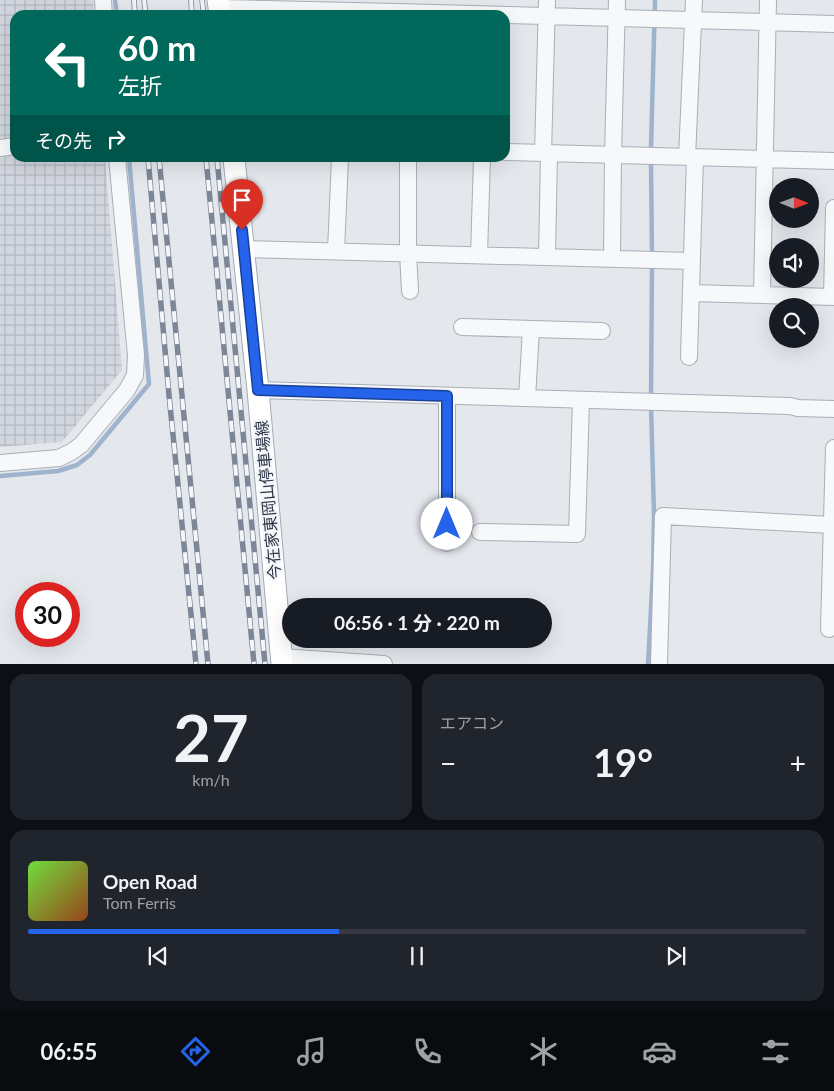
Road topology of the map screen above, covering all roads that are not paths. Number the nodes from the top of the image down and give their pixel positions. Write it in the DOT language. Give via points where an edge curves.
graph roads {
  1 [pos="617,0"];
  2 [pos="694,0"];
  3 [pos="768,0"];
  4 [pos="219,8"];
  5 [pos="257,8"];
  6 [pos="325,8"];
  7 [pos="546,8"];
  8 [pos="396,9"];
  9 [pos="471,10"];
  10 [pos="616,18"];
  11 [pos="693,20"];
  12 [pos="768,22"];
  13 [pos="834,24"];
  14 [pos="510,152"];
  15 [pos="546,153"];
  16 [pos="613,155"];
  17 [pos="691,157"];
  18 [pos="765,159"];
  19 [pos="117,162"];
  20 [pos="234,162"];
  21 [pos="340,162"];
  22 [pos="408,162"];
  23 [pos="482,162"];
  24 [pos="834,162"];
  25 [pos="834,208"];
  26 [pos="244,249"];
  27 [pos="336,251"];
  28 [pos="408,253"];
  29 [pos="479,255"];
  30 [pos="547,257"];
  31 [pos="612,258"];
  32 [pos="691,261"];
  33 [pos="410,291"];
  34 [pos="691,293"];
  35 [pos="762,295"];
  36 [pos="833,297"];
  37 [pos="462,327"];
  38 [pos="531,329"];
  39 [pos="602,330"];
  40 [pos="689,357"];
  41 [pos="258,390"];
  42 [pos="447,396"];
  43 [pos="527,398"];
  44 [pos="581,400"];
  45 [pos="834,409"];
  46 [pos="834,448"];
  47 [pos="0,463"];
  48 [pos="832,525"];
  49 [pos="480,532"];
  50 [pos="447,543"];
  51 [pos="829,629"];
  52 [pos="282,660"];
  53 [pos="384,664"];
  54 [pos="659,664"];
  1 -- 10 [label="street"];
  2 -- 11 [label="street"];
  3 -- 12 [label="street"];
  4 -- 5 [label="street"];
  5 -- 6 [label="street"];
  6 -- 8 [label="street"];
  7 -- 9 [label="street"];
  7 -- 10 [label="street"];
  7 -- 15 [label="street"];
  8 -- 9 [label="street"];
  10 -- 11 [label="street"];
  10 -- 16 [label="street"];
  11 -- 12 [label="street"];
  11 -- 17 [label="street"];
  12 -- 13 [label="street"];
  12 -- 18 [label="street"];
  14 -- 15 [label="street"];
  15 -- 16 [label="street"];
  15 -- 30 [label="street"];
  16 -- 17 [label="street"];
  16 -- 31 [label="street"];
  17 -- 18 [label="street"];
  17 -- 32 [label="street"];
  18 -- 24 [label="street"];
  18 -- 35 [label="street"];
  19 -- 47 [label="street" via="136,355 135,374 117,403 71,452 59,458"];
  20 -- 26 [label="main road, 今在家東岡山停車場線"];
  21 -- 27 [label="street"];
  22 -- 28 [label="street"];
  23 -- 29 [label="street"];
  25 -- 36 [label="street"];
  26 -- 27 [label="street"];
  26 -- 41 [label="main road, 今在家東岡山停車場線"];
  27 -- 28 [label="street"];
  28 -- 29 [label="street"];
  28 -- 33 [label="street"];
  29 -- 30 [label="street"];
  30 -- 31 [label="street"];
  31 -- 32 [label="street"];
  32 -- 34 [label="street"];
  34 -- 35 [label="street"];
  34 -- 40 [label="street"];
  35 -- 36 [label="street"];
  37 -- 38 [label="street"];
  38 -- 39 [label="street"];
  38 -- 43 [label="street"];
  41 -- 42 [label="street"];
  41 -- 52 [label="main road, 今在家東岡山停車場線"];
  42 -- 43 [label="street"];
  42 -- 50 [label="street"];
  43 -- 44 [label="street"];
  44 -- 45 [label="street"];
  44 -- 49 [label="street" via="578,534"];
  46 -- 48 [label="street"];
  48 -- 51 [label="street"];
  48 -- 54 [label="street" via="662,516"];
  52 -- 53 [label="street"];
}
